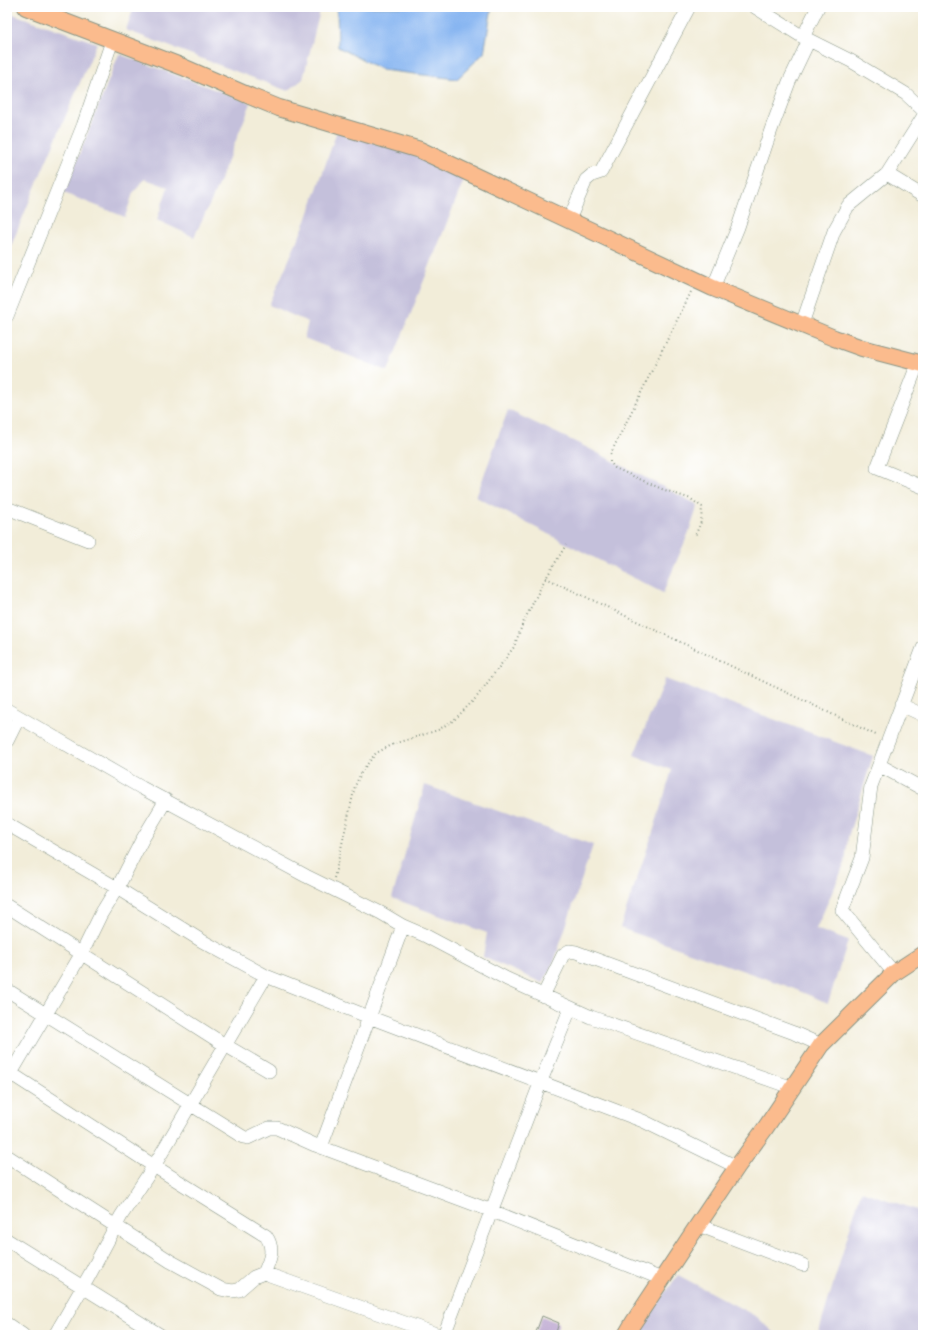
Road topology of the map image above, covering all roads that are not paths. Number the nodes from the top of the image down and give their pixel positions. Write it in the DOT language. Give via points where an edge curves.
graph roads {
  1 [pos="26,7"];
  2 [pos="689,7"];
  3 [pos="755,7"];
  4 [pos="818,7"];
  5 [pos="806,39"];
  6 [pos="112,41"];
  7 [pos="923,110"];
  8 [pos="923,117"];
  9 [pos="887,174"];
  10 [pos="923,196"];
  11 [pos="569,220"];
  12 [pos="713,288"];
  13 [pos="7,316"];
  14 [pos="802,324"];
  15 [pos="921,364"];
  16 [pos="923,487"];
  17 [pos="7,508"];
  18 [pos="88,540"];
  19 [pos="923,648"];
  20 [pos="901,705"];
  21 [pos="7,710"];
  22 [pos="923,715"];
  23 [pos="19,717"];
  24 [pos="7,741"];
  25 [pos="878,765"];
  26 [pos="923,789"];
  27 [pos="166,800"];
  28 [pos="7,824"];
  29 [pos="117,888"];
  30 [pos="7,906"];
  31 [pos="403,926"];
  32 [pos="82,953"];
  33 [pos="923,954"];
  34 [pos="894,973"];
  35 [pos="266,976"];
  36 [pos="7,990"];
  37 [pos="543,996"];
  38 [pos="570,1008"];
  39 [pos="46,1015"];
  40 [pos="369,1017"];
  41 [pos="226,1045"];
  42 [pos="821,1045"];
  43 [pos="269,1071"];
  44 [pos="8,1075"];
  45 [pos="541,1081"];
  46 [pos="793,1088"];
  47 [pos="190,1104"];
  48 [pos="321,1147"];
  49 [pos="7,1156"];
  50 [pos="154,1166"];
  51 [pos="737,1167"];
  52 [pos="492,1211"];
  53 [pos="116,1225"];
  54 [pos="698,1225"];
  55 [pos="7,1240"];
  56 [pos="803,1265"];
  57 [pos="264,1274"];
  58 [pos="662,1279"];
  59 [pos="83,1286"];
  60 [pos="7,1324"];
  61 [pos="23,1335"];
  62 [pos="55,1335"];
  63 [pos="160,1335"];
  64 [pos="439,1335"];
  65 [pos="444,1335"];
  66 [pos="626,1335"];
  1 -- 6 [label="main road"];
  2 -- 11 [label="street" via="601,172 586,180"];
  3 -- 5 [label="street"];
  4 -- 5 [label="street"];
  5 -- 7 [label="street" via="851,61 906,94"];
  5 -- 12 [label="street" via="738,227"];
  6 -- 11 [label="main road" via="183,67 279,108 420,150"];
  6 -- 13 [label="street" via="83,126"];
  8 -- 9 [label="street"];
  9 -- 10 [label="street"];
  9 -- 14 [label="street" via="848,206 834,231"];
  11 -- 12 [label="main road"];
  12 -- 14 [label="main road"];
  14 -- 15 [label="main road" via="862,348"];
  15 -- 16 [label="street" via="877,468"];
  17 -- 18 [label="street"];
  19 -- 20 [label="street"];
  20 -- 22 [label="street"];
  20 -- 25 [label="street"];
  21 -- 23 [label="street"];
  23 -- 24 [label="street"];
  23 -- 27 [label="street"];
  25 -- 26 [label="street"];
  25 -- 34 [label="street" via="871,786 862,858 842,910"];
  27 -- 29 [label="street"];
  27 -- 31 [label="street"];
  28 -- 29 [label="street"];
  29 -- 32 [label="street"];
  29 -- 35 [label="street" via="202,941"];
  30 -- 32 [label="street"];
  31 -- 37 [label="street"];
  31 -- 40 [label="street"];
  32 -- 39 [label="street"];
  32 -- 41 [label="street"];
  33 -- 34 [label="main road"];
  34 -- 42 [label="main road"];
  35 -- 40 [label="street"];
  35 -- 41 [label="street"];
  36 -- 39 [label="street"];
  37 -- 38 [label="street"];
  37 -- 42 [label="street" via="563,955 569,951 576,952"];
  38 -- 45 [label="street"];
  38 -- 46 [label="street"];
  39 -- 44 [label="street"];
  39 -- 47 [label="street"];
  40 -- 45 [label="street"];
  40 -- 48 [label="street"];
  41 -- 43 [label="street"];
  41 -- 47 [label="street"];
  42 -- 46 [label="main road"];
  44 -- 50 [label="street"];
  45 -- 51 [label="street" via="643,1120"];
  45 -- 52 [label="street"];
  46 -- 51 [label="main road"];
  47 -- 48 [label="street" via="243,1137 248,1138 274,1128"];
  47 -- 50 [label="street"];
  48 -- 52 [label="street"];
  49 -- 53 [label="street"];
  50 -- 53 [label="street"];
  50 -- 57 [label="street" via="266,1236 271,1243"];
  51 -- 54 [label="main road"];
  52 -- 58 [label="street"];
  52 -- 65 [label="street"];
  53 -- 57 [label="street" via="170,1261 221,1290 240,1290 254,1277"];
  53 -- 59 [label="street"];
  54 -- 56 [label="street"];
  54 -- 58 [label="main road"];
  55 -- 59 [label="street"];
  57 -- 64 [label="street"];
  58 -- 66 [label="main road"];
  59 -- 62 [label="street"];
  59 -- 63 [label="street"];
  60 -- 61 [label="street"];
}
